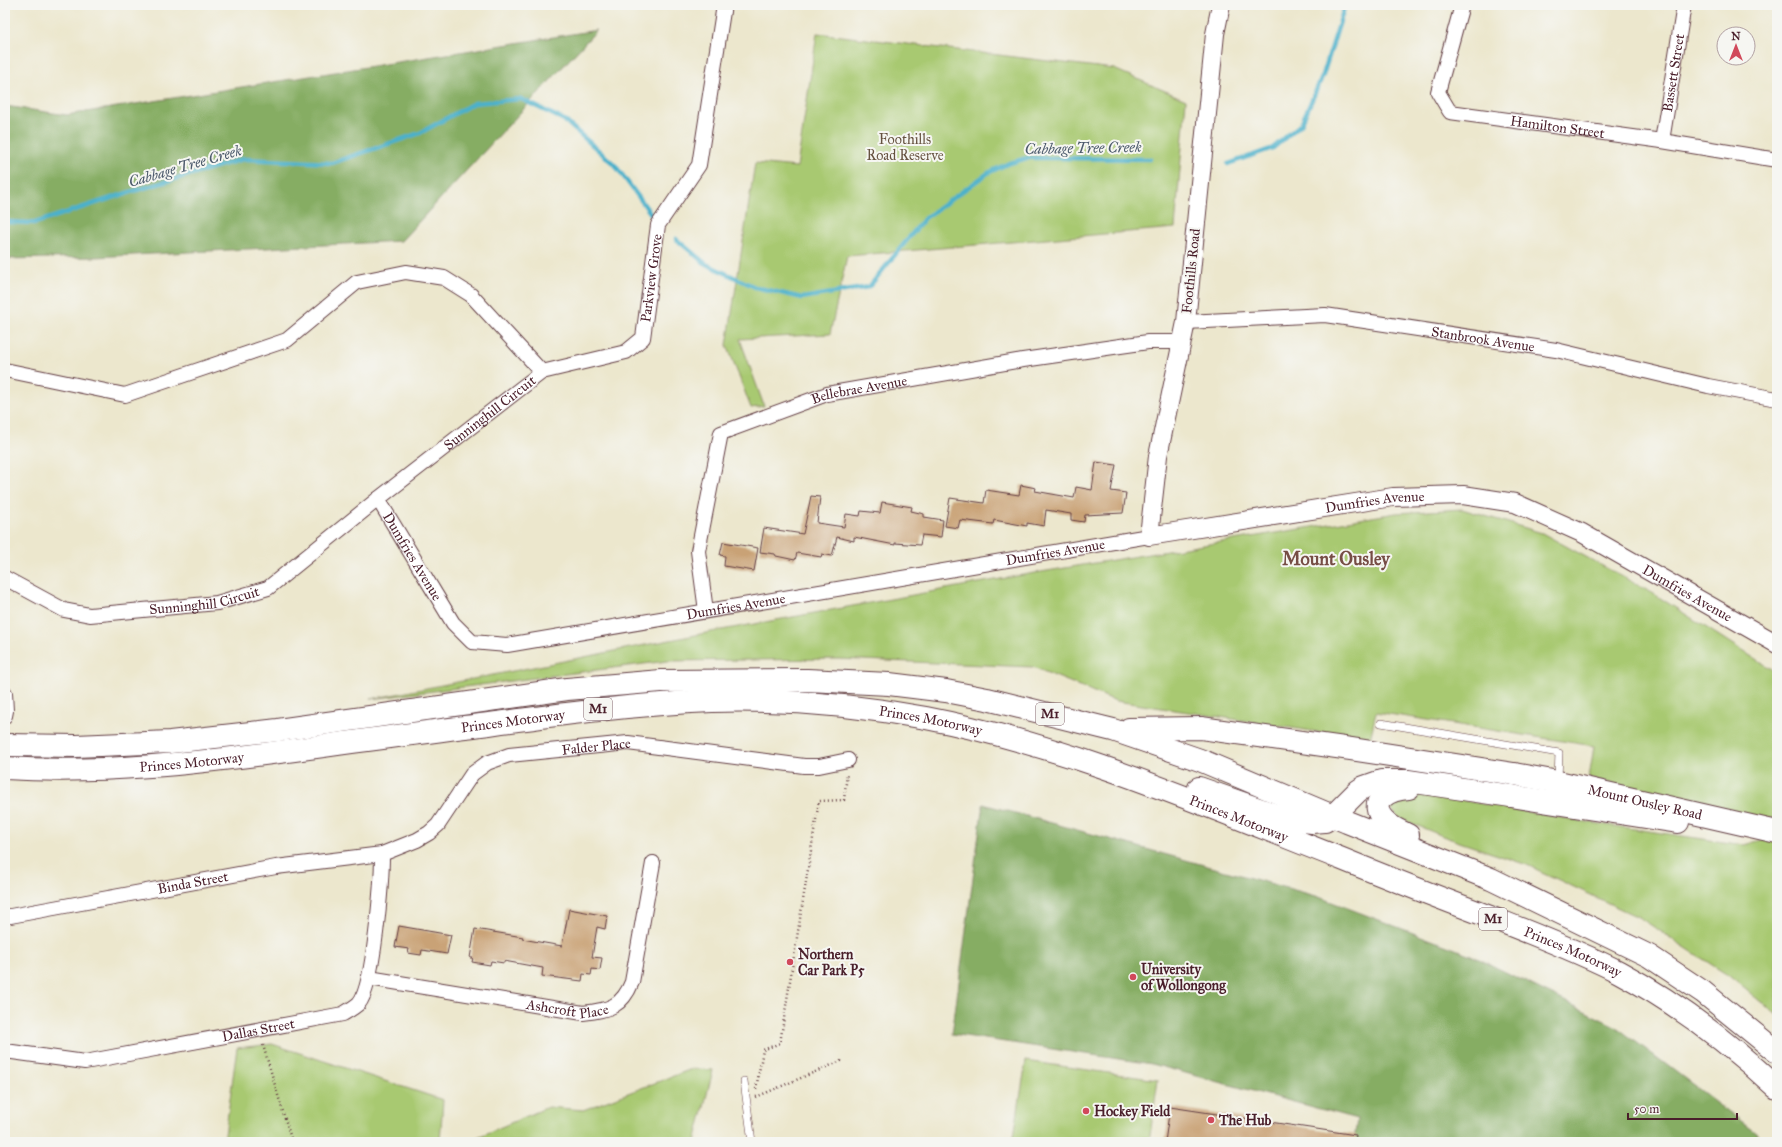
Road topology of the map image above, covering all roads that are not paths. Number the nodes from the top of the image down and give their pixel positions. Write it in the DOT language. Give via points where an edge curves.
graph roads {
  1 [pos="724,5"];
  2 [pos="1221,5"];
  3 [pos="1462,5"];
  4 [pos="1684,5"];
  5 [pos="1662,141"];
  6 [pos="1777,160"];
  7 [pos="1186,322"];
  8 [pos="1182,342"];
  9 [pos="5,370"];
  10 [pos="542,372"];
  11 [pos="1777,399"];
  12 [pos="378,499"];
  13 [pos="1149,536"];
  14 [pos="5,578"];
  15 [pos="706,611"];
  16 [pos="1777,644"];
  17 [pos="5,693"];
  18 [pos="854,707"];
  19 [pos="5,716"];
  20 [pos="1381,723"];
  21 [pos="1113,730"];
  22 [pos="5,745"];
  23 [pos="848,760"];
  24 [pos="5,768"];
  25 [pos="1556,792"];
  26 [pos="1511,796"];
  27 [pos="1333,816"];
  28 [pos="1777,832"];
  29 [pos="382,854"];
  30 [pos="653,863"];
  31 [pos="5,917"];
  32 [pos="369,978"];
  33 [pos="1703,992"];
  34 [pos="5,1051"];
  35 [pos="1777,1052"];
  36 [pos="744,1081"];
  37 [pos="1777,1088"];
  38 [pos="752,1142"];
  1 -- 10 [label="street, Parkview Grove" via="699,165 658,225 643,338 626,352"];
  2 -- 7 [label="street, Foothills Road" via="1215,34"];
  3 -- 5 [label="street, Hamilton Street" via="1438,92 1450,112"];
  4 -- 5 [label="street, Bassett Street"];
  5 -- 6 [label="street, Hamilton Street"];
  7 -- 8 [label="street, Foothills Road"];
  7 -- 11 [label="street, Stanbrook Avenue" via="1325,315 1556,350 1708,386"];
  8 -- 13 [label="street, Foothills Road" via="1158,456"];
  8 -- 15 [label="street, Bellebrae Avenue" via="1148,342 1031,358 827,394 721,433 698,551"];
  9 -- 10 [label="street, Sunninghill Circuit" via="125,395 287,340 357,282 406,272 444,278 471,295"];
  10 -- 12 [label="street, Sunninghill Circuit"];
  12 -- 14 [label="street, Sunninghill Circuit" via="268,588 217,603 90,616 64,610"];
  12 -- 15 [label="street, Dumfries Avenue" via="453,623 472,642 507,646"];
  13 -- 15 [label="street, Dumfries Avenue"];
  13 -- 16 [label="street, Dumfries Avenue" via="1393,496 1463,495 1515,503 1582,533"];
  17 -- 19 [label="street"];
  18 -- 24 [label="main road, Princes Motorway / M1" via="786,702 717,701 629,705 160,766 36,770"];
  18 -- 27 [label="main road" via="937,713 970,719 1109,757 1287,819 1312,822"];
  18 -- 37 [label="main road, Princes Motorway / M1" via="926,718 1085,761 1588,957 1622,974 1700,1024 1747,1060"];
  20 -- 25 [label="lane" via="1559,753"];
  21 -- 22 [label="main road, Princes Motorway / M1" via="987,699 889,684 808,680 661,681 567,689 278,730 170,742 76,746"];
  21 -- 25 [label="main road, Mount Ousley Road" via="1201,728 1359,750 1514,774"];
  21 -- 27 [label="main road, Princes Motorway / M1" via="1200,760"];
  23 -- 29 [label="street, Falder Place" via="819,766 804,766 628,743 509,756 487,764 472,774 438,825 429,833"];
  25 -- 26 [label="main road, Mount Ousley Road"];
  25 -- 28 [label="main road, Mount Ousley Road" via="1668,821"];
  26 -- 27 [label="main road" via="1408,781 1382,781 1358,791"];
  26 -- 33 [label="main road" via="1401,789 1386,793 1378,807 1385,822 1398,830 1587,911 1611,924 1648,947"];
  27 -- 33 [label="main road, Princes Motorway / M1" via="1491,879 1649,956"];
  29 -- 31 [label="street, Binda Street" via="276,867"];
  29 -- 32 [label="street, Dallas Street" via="382,875"];
  30 -- 32 [label="street, Ashcroft Place" via="632,982 627,994 617,1005 602,1011 583,1013"];
  32 -- 34 [label="street, Dallas Street" via="359,1003 343,1014 85,1062"];
  33 -- 35 [label="main road, Princes Motorway / M1"];
  36 -- 38 [label="lane"];
}
